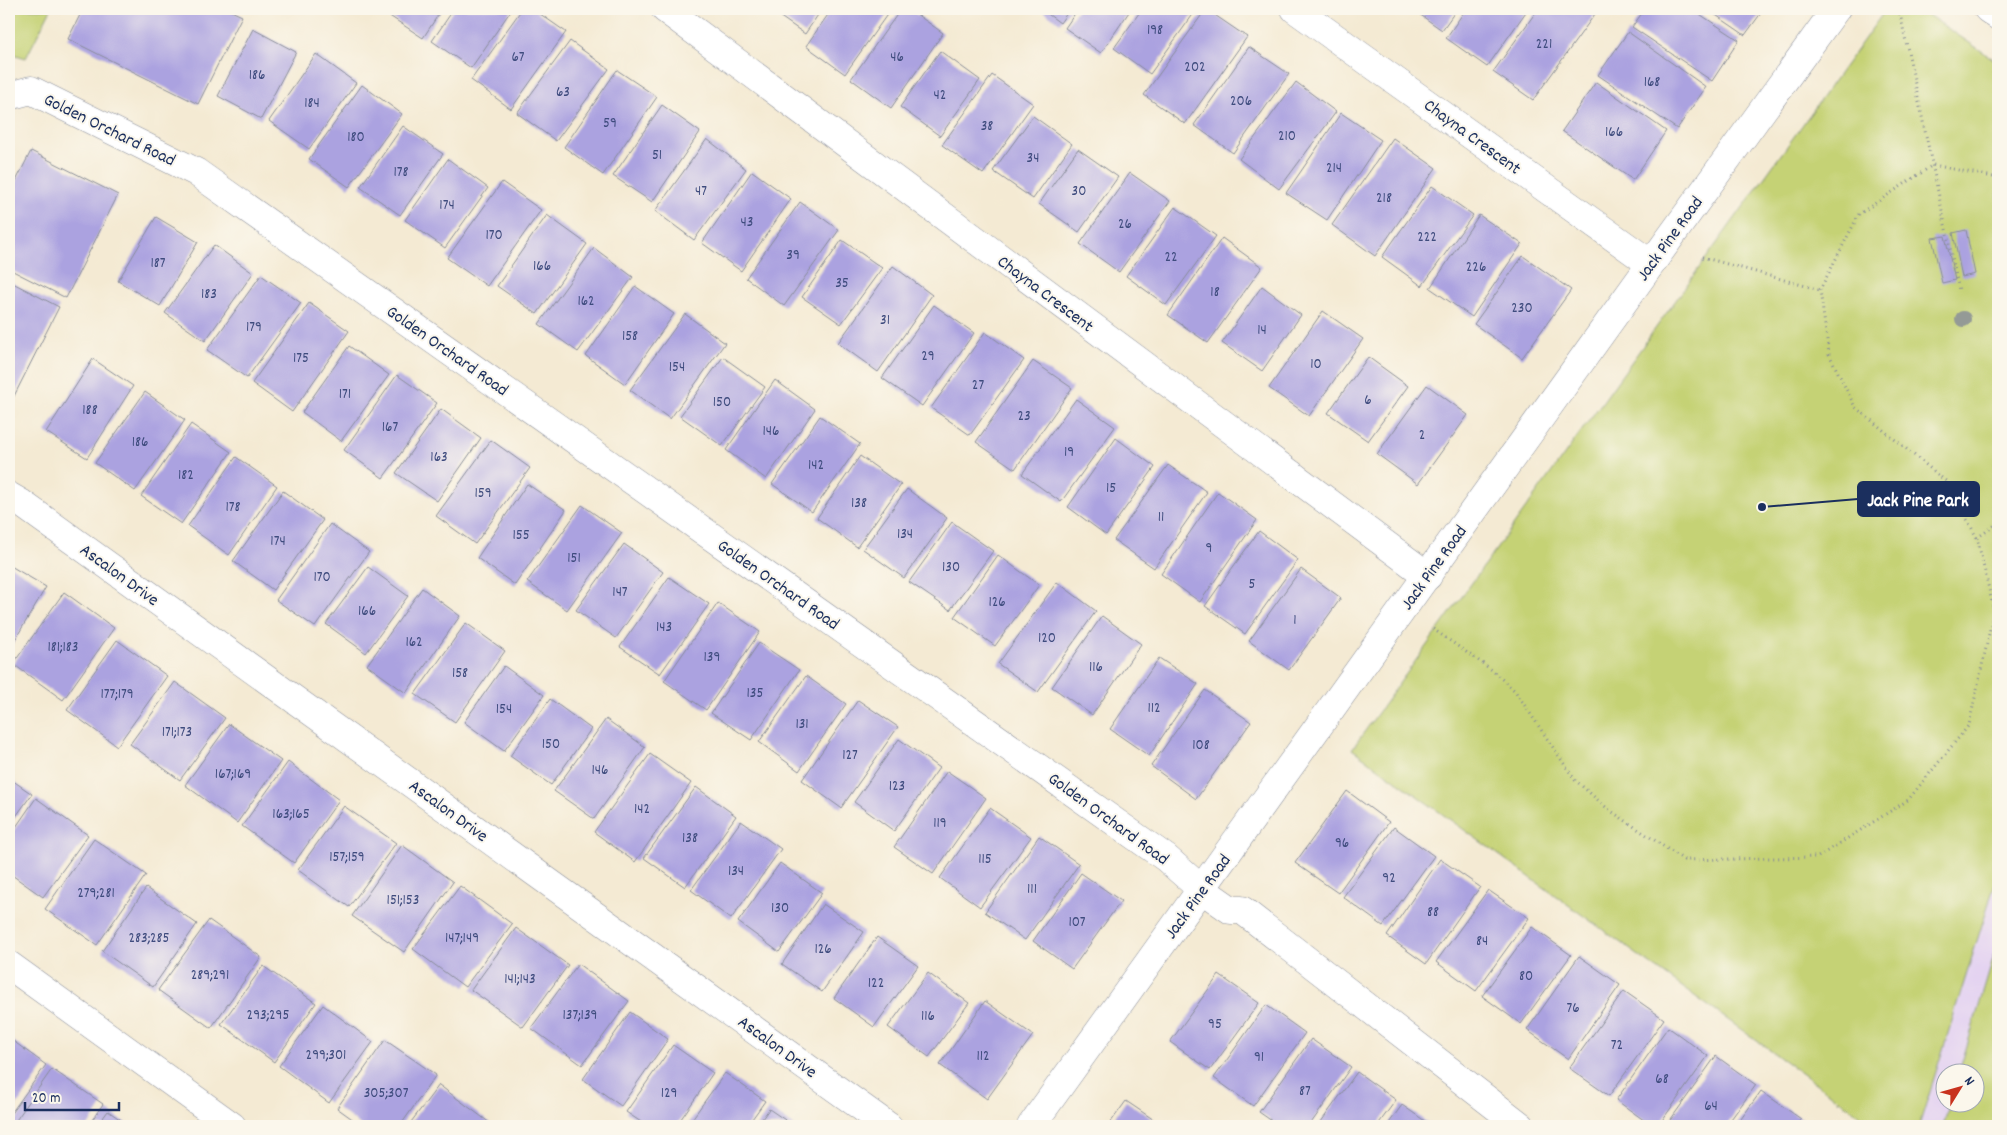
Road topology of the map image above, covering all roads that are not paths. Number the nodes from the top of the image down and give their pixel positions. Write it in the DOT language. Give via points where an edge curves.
graph roads {
  1 [pos="665,9"];
  2 [pos="1295,9"];
  3 [pos="1836,9"];
  4 [pos="1988,9"];
  5 [pos="1998,16"];
  6 [pos="9,96"];
  7 [pos="1651,264"];
  8 [pos="9,496"];
  9 [pos="1428,576"];
  10 [pos="1201,889"];
  11 [pos="9,965"];
  12 [pos="232,1126"];
  13 [pos="888,1126"];
  14 [pos="1031,1126"];
  15 [pos="1521,1126"];
  1 -- 9 [label="street, Chayna Crescent"];
  2 -- 7 [label="street, Chayna Crescent"];
  3 -- 7 [label="street, Jack Pine Road"];
  4 -- 5 [label="street"];
  6 -- 10 [label="street, Golden Orchard Road" via="31,90 196,172 1166,858"];
  7 -- 9 [label="street, Jack Pine Road"];
  8 -- 13 [label="street, Ascalon Drive"];
  9 -- 10 [label="street, Jack Pine Road"];
  10 -- 14 [label="street, Jack Pine Road"];
  10 -- 15 [label="street, Golden Orchard Road" via="1231,910 1242,910"];
  11 -- 12 [label="street"];
}
